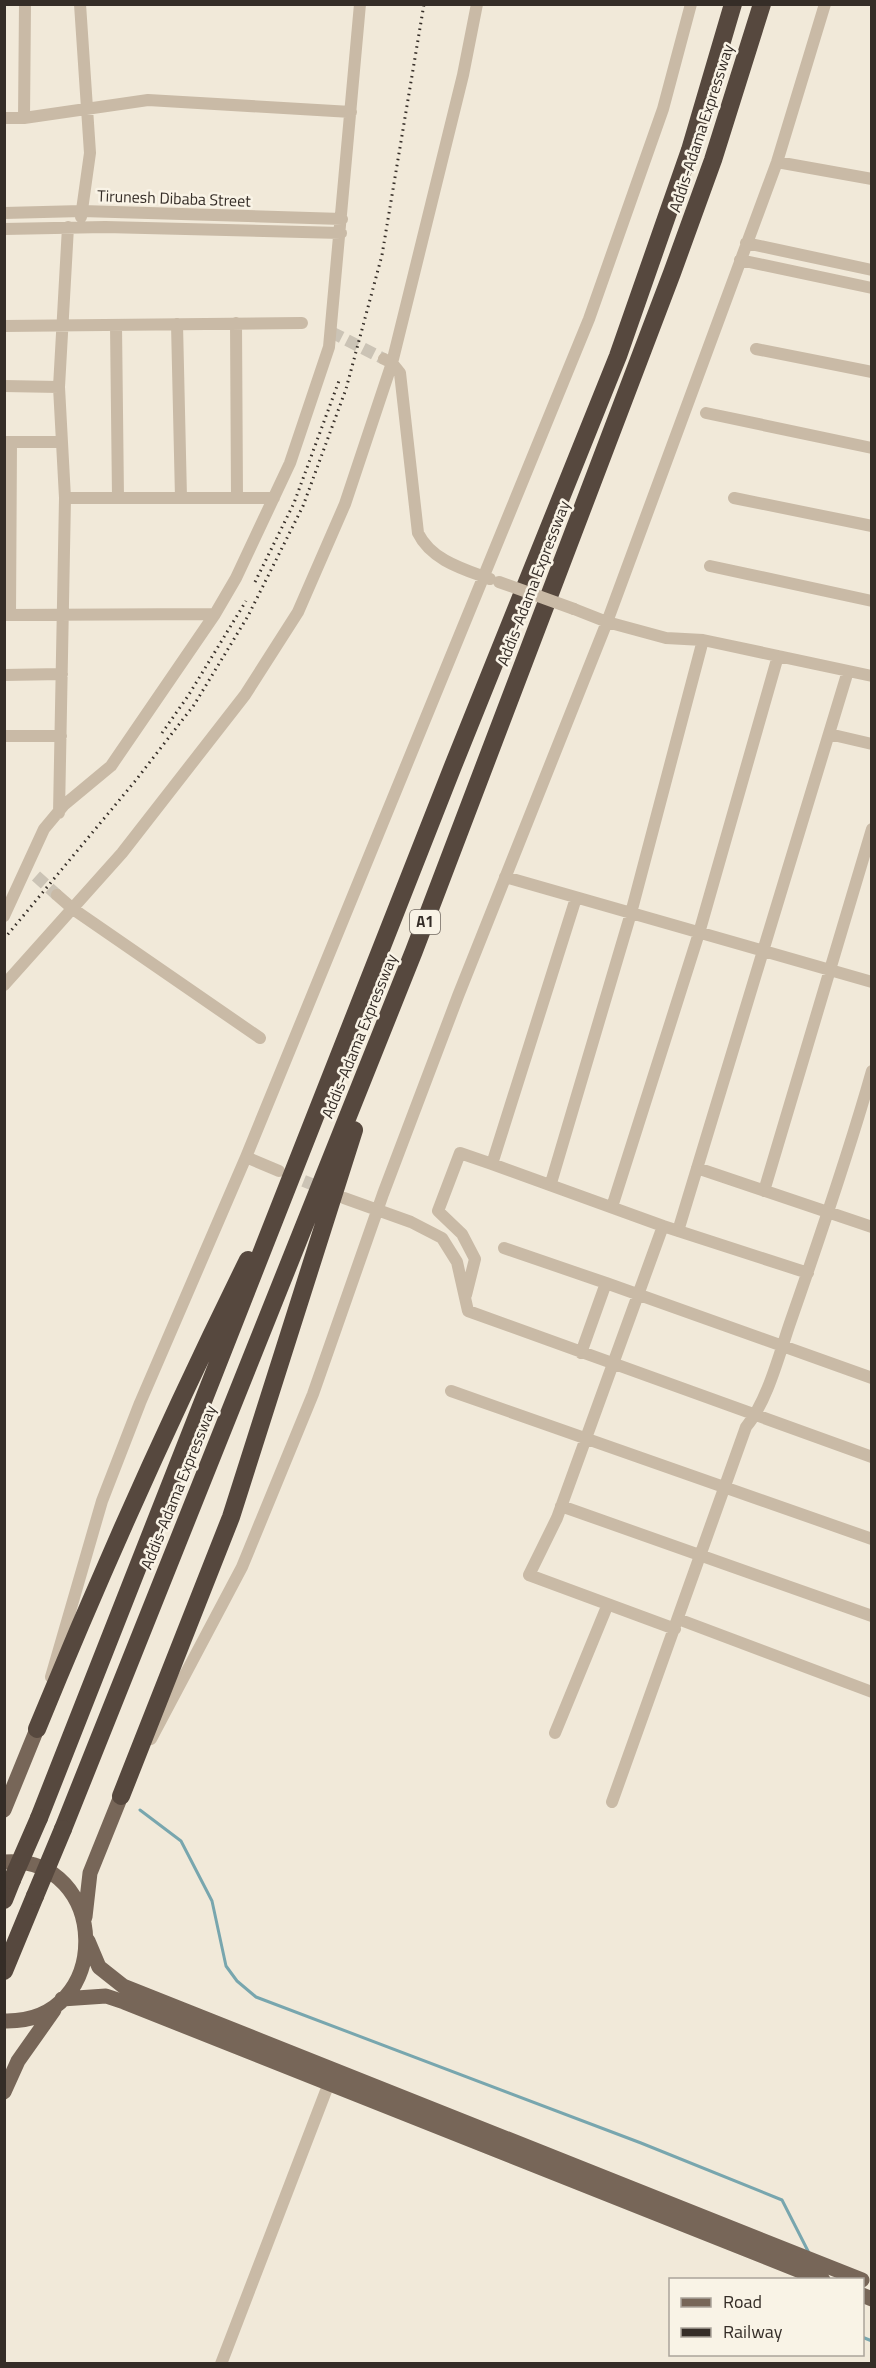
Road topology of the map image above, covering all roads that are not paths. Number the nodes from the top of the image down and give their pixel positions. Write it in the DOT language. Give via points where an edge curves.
graph roads {
  1 [pos="25,4"];
  2 [pos="80,4"];
  3 [pos="360,4"];
  4 [pos="477,4"];
  5 [pos="691,4"];
  6 [pos="733,4"];
  7 [pos="762,4"];
  8 [pos="825,4"];
  9 [pos="88,109"];
  10 [pos="351,112"];
  11 [pos="4,118"];
  12 [pos="24,118"];
  13 [pos="777,162"];
  14 [pos="872,179"];
  15 [pos="82,212"];
  16 [pos="4,213"];
  17 [pos="342,219"];
  18 [pos="74,227"];
  19 [pos="4,229"];
  20 [pos="341,233"];
  21 [pos="746,243"];
  22 [pos="740,260"];
  23 [pos="872,270"];
  24 [pos="872,288"];
  25 [pos="236,323"];
  26 [pos="302,323"];
  27 [pos="116,324"];
  28 [pos="177,324"];
  29 [pos="61,325"];
  30 [pos="4,326"];
  31 [pos="756,349"];
  32 [pos="388,361"];
  33 [pos="872,372"];
  34 [pos="4,386"];
  35 [pos="59,387"];
  36 [pos="706,413"];
  37 [pos="8,442"];
  38 [pos="62,442"];
  39 [pos="872,448"];
  40 [pos="65,498"];
  41 [pos="118,498"];
  42 [pos="181,498"];
  43 [pos="237,498"];
  44 [pos="274,498"];
  45 [pos="734,498"];
  46 [pos="872,526"];
  47 [pos="710,566"];
  48 [pos="484,576"];
  49 [pos="872,601"];
  50 [pos="64,614"];
  51 [pos="215,614"];
  52 [pos="8,615"];
  53 [pos="607,622"];
  54 [pos="703,640"];
  55 [pos="778,656"];
  56 [pos="848,671"];
  57 [pos="62,674"];
  58 [pos="4,675"];
  59 [pos="872,676"];
  60 [pos="829,734"];
  61 [pos="4,736"];
  62 [pos="61,736"];
  63 [pos="872,744"];
  64 [pos="59,814"];
  65 [pos="872,829"];
  66 [pos="505,878"];
  67 [pos="57,895"];
  68 [pos="576,898"];
  69 [pos="73,909"];
  70 [pos="631,913"];
  71 [pos="4,915"];
  72 [pos="699,933"];
  73 [pos="763,951"];
  74 [pos="831,970"];
  75 [pos="872,982"];
  76 [pos="4,985"];
  77 [pos="387,1018"];
  78 [pos="260,1038"];
  79 [pos="872,1071"];
  80 [pos="301,1154"];
  81 [pos="246,1157"];
  82 [pos="492,1164"];
  83 [pos="698,1168"];
  84 [pos="279,1171"];
  85 [pos="551,1184"];
  86 [pos="764,1191"];
  87 [pos="344,1198"];
  88 [pos="612,1207"];
  89 [pos="377,1211"];
  90 [pos="829,1212"];
  91 [pos="663,1226"];
  92 [pos="872,1227"];
  93 [pos="678,1231"];
  94 [pos="504,1248"];
  95 [pos="808,1273"];
  96 [pos="606,1283"];
  97 [pos="638,1294"];
  98 [pos="465,1298"];
  99 [pos="782,1345"];
  100 [pos="581,1353"];
  101 [pos="613,1365"];
  102 [pos="872,1378"];
  103 [pos="451,1391"];
  104 [pos="755,1417"];
  105 [pos="586,1439"];
  106 [pos="872,1457"];
  107 [pos="725,1488"];
  108 [pos="561,1506"];
  109 [pos="872,1539"];
  110 [pos="701,1557"];
  111 [pos="608,1604"];
  112 [pos="872,1616"];
  113 [pos="676,1624"];
  114 [pos="872,1692"];
  115 [pos="37,1729"];
  116 [pos="555,1733"];
  117 [pos="121,1796"];
  118 [pos="612,1802"];
  119 [pos="4,1810"];
  120 [pos="4,1862"];
  121 [pos="4,1900"];
  122 [pos="85,1920"];
  123 [pos="88,1941"];
  124 [pos="4,1971"];
  125 [pos="61,2001"];
  126 [pos="4,2021"];
  127 [pos="329,2083"];
  128 [pos="4,2092"];
  129 [pos="819,2278"];
  130 [pos="857,2278"];
  131 [pos="221,2364"];
  1 -- 12 [label="street"];
  2 -- 9 [label="street"];
  3 -- 10 [label="street"];
  4 -- 32 [label="street" via="463,75"];
  5 -- 48 [label="street" via="663,109 589,319"];
  6 -- 80 [label="highway, Addis-Adama Expressway / A1" via="690,150 618,356"];
  7 -- 77 [label="highway, Addis-Adama Expressway / A1" via="672,273"];
  8 -- 13 [label="street"];
  9 -- 10 [label="street" via="148,100"];
  9 -- 12 [label="street"];
  9 -- 15 [label="street" via="90,153"];
  10 -- 17 [label="street"];
  11 -- 12 [label="street"];
  13 -- 14 [label="street"];
  13 -- 21 [label="street"];
  15 -- 16 [label="street, Tirunesh Dibaba Street"];
  15 -- 17 [label="street, Tirunesh Dibaba Street"];
  15 -- 18 [label="street"];
  17 -- 20 [label="street"];
  18 -- 19 [label="street, Tirunesh Dibaba Street"];
  18 -- 20 [label="street, Tirunesh Dibaba Street"];
  18 -- 29 [label="street"];
  20 -- 44 [label="street" via="329,347 290,463"];
  21 -- 22 [label="street"];
  21 -- 23 [label="street"];
  22 -- 24 [label="street"];
  22 -- 53 [label="street"];
  25 -- 26 [label="street"];
  25 -- 28 [label="street"];
  25 -- 43 [label="street"];
  27 -- 28 [label="street"];
  27 -- 29 [label="street"];
  27 -- 41 [label="street"];
  28 -- 42 [label="street"];
  29 -- 30 [label="street"];
  29 -- 35 [label="street"];
  31 -- 33 [label="street"];
  32 -- 48 [label="street" via="400,373 418,533 425,548 439,558"];
  32 -- 69 [label="street" via="345,504 298,612 245,695 122,853"];
  34 -- 35 [label="street"];
  35 -- 38 [label="street"];
  36 -- 39 [label="street"];
  37 -- 38 [label="street"];
  37 -- 52 [label="street"];
  38 -- 40 [label="street"];
  40 -- 41 [label="street"];
  40 -- 50 [label="street"];
  41 -- 42 [label="street"];
  42 -- 43 [label="street"];
  43 -- 44 [label="street"];
  44 -- 51 [label="street"];
  45 -- 46 [label="street"];
  47 -- 49 [label="street"];
  48 -- 53 [label="street, bridge"];
  48 -- 81 [label="street"];
  50 -- 51 [label="street"];
  50 -- 52 [label="street"];
  50 -- 57 [label="street"];
  51 -- 64 [label="street" via="111,766 64,805"];
  53 -- 54 [label="street" via="666,638"];
  53 -- 66 [label="street"];
  54 -- 55 [label="street"];
  54 -- 70 [label="street"];
  55 -- 56 [label="street"];
  55 -- 72 [label="street"];
  56 -- 59 [label="street"];
  56 -- 60 [label="street"];
  57 -- 58 [label="street"];
  57 -- 62 [label="street"];
  60 -- 63 [label="street"];
  60 -- 73 [label="street"];
  61 -- 62 [label="street"];
  62 -- 64 [label="street"];
  64 -- 71 [label="street" via="35,845 32,873"];
  65 -- 74 [label="street"];
  66 -- 68 [label="street"];
  66 -- 89 [label="street"];
  67 -- 69 [label="street"];
  68 -- 70 [label="street"];
  68 -- 82 [label="street"];
  69 -- 76 [label="street"];
  69 -- 78 [label="street"];
  70 -- 72 [label="street"];
  70 -- 85 [label="street"];
  72 -- 73 [label="street"];
  72 -- 88 [label="street"];
  73 -- 74 [label="street"];
  73 -- 83 [label="street"];
  74 -- 75 [label="street"];
  74 -- 86 [label="street"];
  77 -- 117 [label="highway" via="231,1517"];
  77 -- 124 [label="highway, Addis-Adama Expressway / A1, bridge"];
  79 -- 90 [label="street"];
  80 -- 115 [label="highway" via="105,1562"];
  80 -- 121 [label="highway, Addis-Adama Expressway / A1, bridge"];
  81 -- 84 [label="street"];
  81 -- 115 [label="street" via="102,1501"];
  82 -- 85 [label="street"];
  82 -- 98 [label="street" via="460,1153 438,1211 462,1234 476,1259"];
  83 -- 86 [label="street"];
  83 -- 93 [label="street"];
  85 -- 88 [label="street"];
  86 -- 90 [label="street"];
  87 -- 89 [label="street"];
  88 -- 91 [label="street"];
  89 -- 98 [label="street" via="442,1238 457,1262"];
  89 -- 117 [label="street" via="313,1394 242,1567"];
  90 -- 92 [label="street"];
  90 -- 95 [label="street"];
  91 -- 93 [label="street"];
  91 -- 97 [label="street"];
  93 -- 95 [label="street"];
  94 -- 96 [label="street"];
  95 -- 99 [label="street"];
  96 -- 97 [label="street"];
  96 -- 100 [label="street"];
  97 -- 99 [label="street"];
  97 -- 101 [label="street"];
  98 -- 100 [label="street" via="468,1311"];
  99 -- 102 [label="street"];
  99 -- 104 [label="street"];
  100 -- 101 [label="street"];
  101 -- 104 [label="street"];
  101 -- 105 [label="street"];
  103 -- 105 [label="street"];
  104 -- 106 [label="street"];
  104 -- 107 [label="street" via="746,1427"];
  105 -- 107 [label="street"];
  105 -- 108 [label="street"];
  107 -- 109 [label="street"];
  107 -- 110 [label="street"];
  108 -- 110 [label="street"];
  108 -- 111 [label="street" via="529,1575"];
  110 -- 112 [label="street"];
  110 -- 113 [label="street"];
  111 -- 113 [label="street"];
  111 -- 116 [label="street"];
  113 -- 114 [label="street"];
  113 -- 118 [label="street"];
  115 -- 119 [label="main road"];
  117 -- 122 [label="main road" via="90,1873"];
  120 -- 122 [label="main road" via="35,1866 54,1876 70,1891"];
  122 -- 123 [label="main road"];
  123 -- 125 [label="main road" via="82,1972"];
  123 -- 130 [label="main road" via="99,1967 123,1986"];
  125 -- 126 [label="main road" via="40,2015"];
  125 -- 127 [label="main road" via="87,1996 115,1999"];
  125 -- 128 [label="main road" via="18,2061"];
  127 -- 129 [label="main road"];
  127 -- 131 [label="street"];
}
